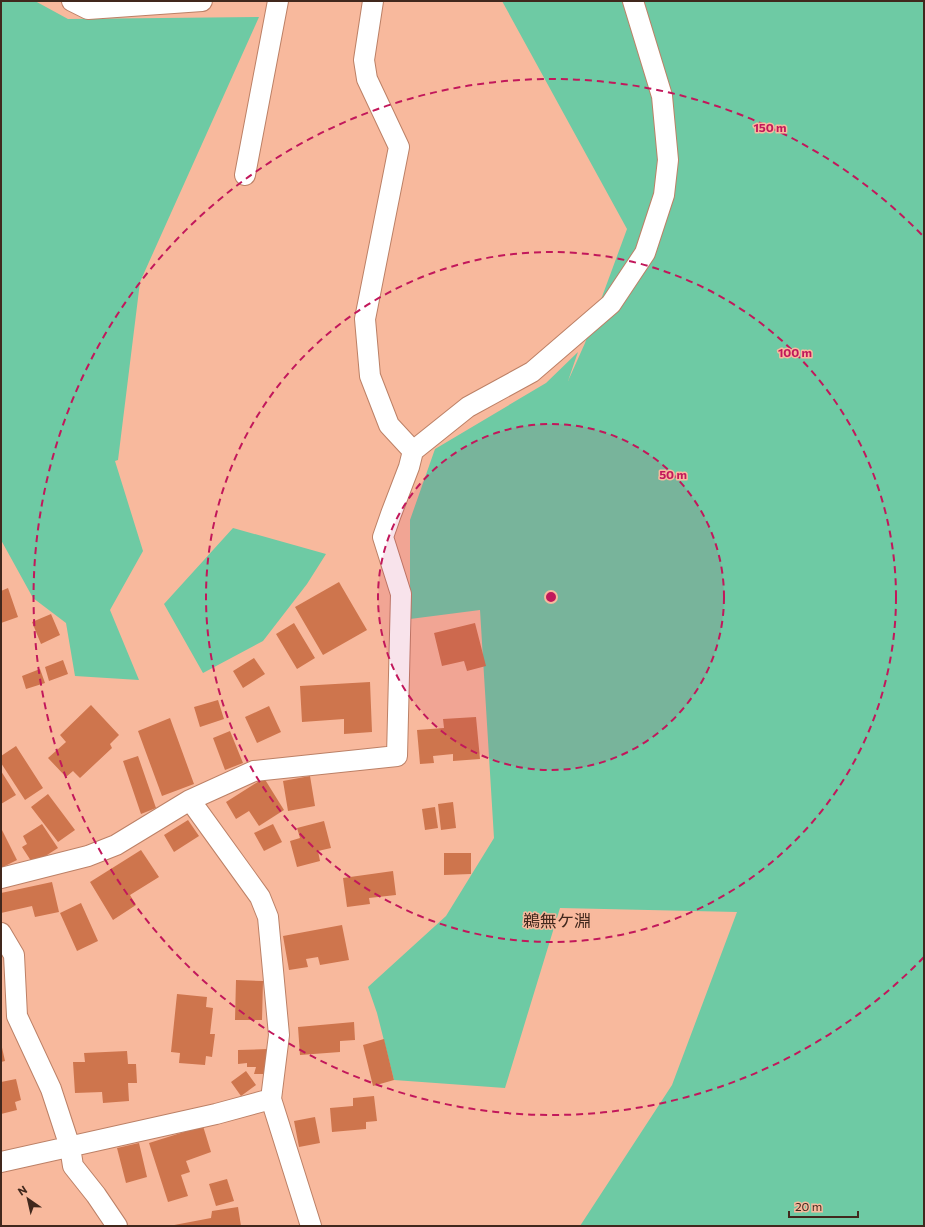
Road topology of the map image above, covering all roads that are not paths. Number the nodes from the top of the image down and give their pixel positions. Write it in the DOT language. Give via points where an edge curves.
graph roads {
  1 [pos="72,1"];
  2 [pos="202,1"];
  3 [pos="278,1"];
  4 [pos="373,1"];
  5 [pos="633,1"];
  6 [pos="102,5"];
  7 [pos="245,175"];
  8 [pos="413,450"];
  9 [pos="190,800"];
  10 [pos="1,878"];
  11 [pos="1,933"];
  12 [pos="271,1099"];
  13 [pos="70,1147"];
  14 [pos="1,1162"];
  15 [pos="117,1226"];
  16 [pos="311,1226"];
  1 -- 6 [label="street" via="88,10"];
  2 -- 6 [label="street"];
  3 -- 7 [label="street"];
  4 -- 8 [label="street" via="364,60 367,79 398,147 365,319 370,376 390,425"];
  5 -- 8 [label="street" via="662,96 668,160 664,195 645,253 611,304 532,372 468,407"];
  8 -- 9 [label="street" via="384,537 401,594 397,756 254,771"];
  9 -- 10 [label="street" via="116,845 88,856"];
  9 -- 12 [label="street" via="260,897 268,917 279,1035"];
  11 -- 13 [label="street" via="14,955 17,1016 50,1088"];
  12 -- 13 [label="street"];
  12 -- 16 [label="street"];
  13 -- 14 [label="street"];
  13 -- 15 [label="street" via="73,1166"];
}
